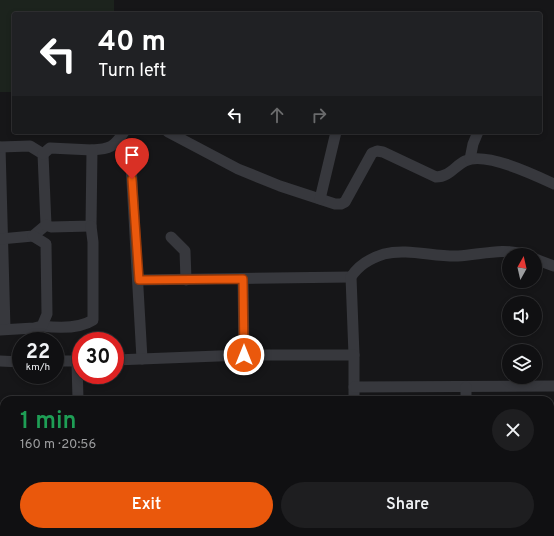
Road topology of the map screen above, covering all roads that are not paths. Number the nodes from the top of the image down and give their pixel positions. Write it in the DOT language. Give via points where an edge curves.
graph roads {
  1 [pos="123,134"];
  2 [pos="172,134"];
  3 [pos="336,134"];
  4 [pos="477,134"];
  5 [pos="0,147"];
  6 [pos="92,150"];
  7 [pos="43,154"];
  8 [pos="470,159"];
  9 [pos="131,164"];
  10 [pos="554,184"];
  11 [pos="320,199"];
  12 [pos="46,225"];
  13 [pos="91,226"];
  14 [pos="33,236"];
  15 [pos="171,237"];
  16 [pos="1,239"];
  17 [pos="502,252"];
  18 [pos="542,262"];
  19 [pos="554,266"];
  20 [pos="351,277"];
  21 [pos="243,279"];
  22 [pos="139,280"];
  23 [pos="186,280"];
  24 [pos="42,326"];
  25 [pos="2,330"];
  26 [pos="354,354"];
  27 [pos="244,355"];
  28 [pos="142,359"];
  29 [pos="124,360"];
  30 [pos="0,361"];
  31 [pos="12,362"];
  32 [pos="78,384"];
  33 [pos="554,386"];
  34 [pos="354,387"];
  35 [pos="466,387"];
  36 [pos="78,396"];
  37 [pos="354,396"];
  38 [pos="466,396"];
  1 -- 6 [label="street" via="110,148"];
  2 -- 11 [label="street" via="238,169"];
  3 -- 11 [label="street"];
  4 -- 8 [label="street"];
  5 -- 7 [label="street" via="30,146"];
  5 -- 16 [label="street"];
  6 -- 7 [label="street" via="50,148"];
  6 -- 13 [label="street"];
  7 -- 12 [label="street"];
  8 -- 10 [label="street" via="478,158 512,166"];
  8 -- 11 [label="street" via="446,176 436,177 377,151 372,153 345,202 335,204"];
  9 -- 22 [label="street"];
  12 -- 13 [label="street" via="70,228"];
  12 -- 14 [label="street"];
  13 -- 24 [label="street" via="93,320 86,325"];
  14 -- 16 [label="street"];
  14 -- 24 [label="street" via="46,244 47,314"];
  15 -- 23 [label="street" via="185,251"];
  16 -- 25 [label="street"];
  17 -- 20 [label="street" via="458,256 384,254 368,261"];
  18 -- 19 [label="street"];
  20 -- 21 [label="street"];
  20 -- 26 [label="street"];
  21 -- 23 [label="street"];
  21 -- 27 [label="street"];
  22 -- 23 [label="street"];
  22 -- 28 [label="street"];
  24 -- 25 [label="street"];
  26 -- 27 [label="street"];
  26 -- 34 [label="street"];
  27 -- 28 [label="street"];
  28 -- 29 [label="street"];
  30 -- 31 [label="street"];
  32 -- 36 [label="street"];
  33 -- 35 [label="street"];
  34 -- 35 [label="street"];
  34 -- 37 [label="street"];
  35 -- 38 [label="street"];
}
